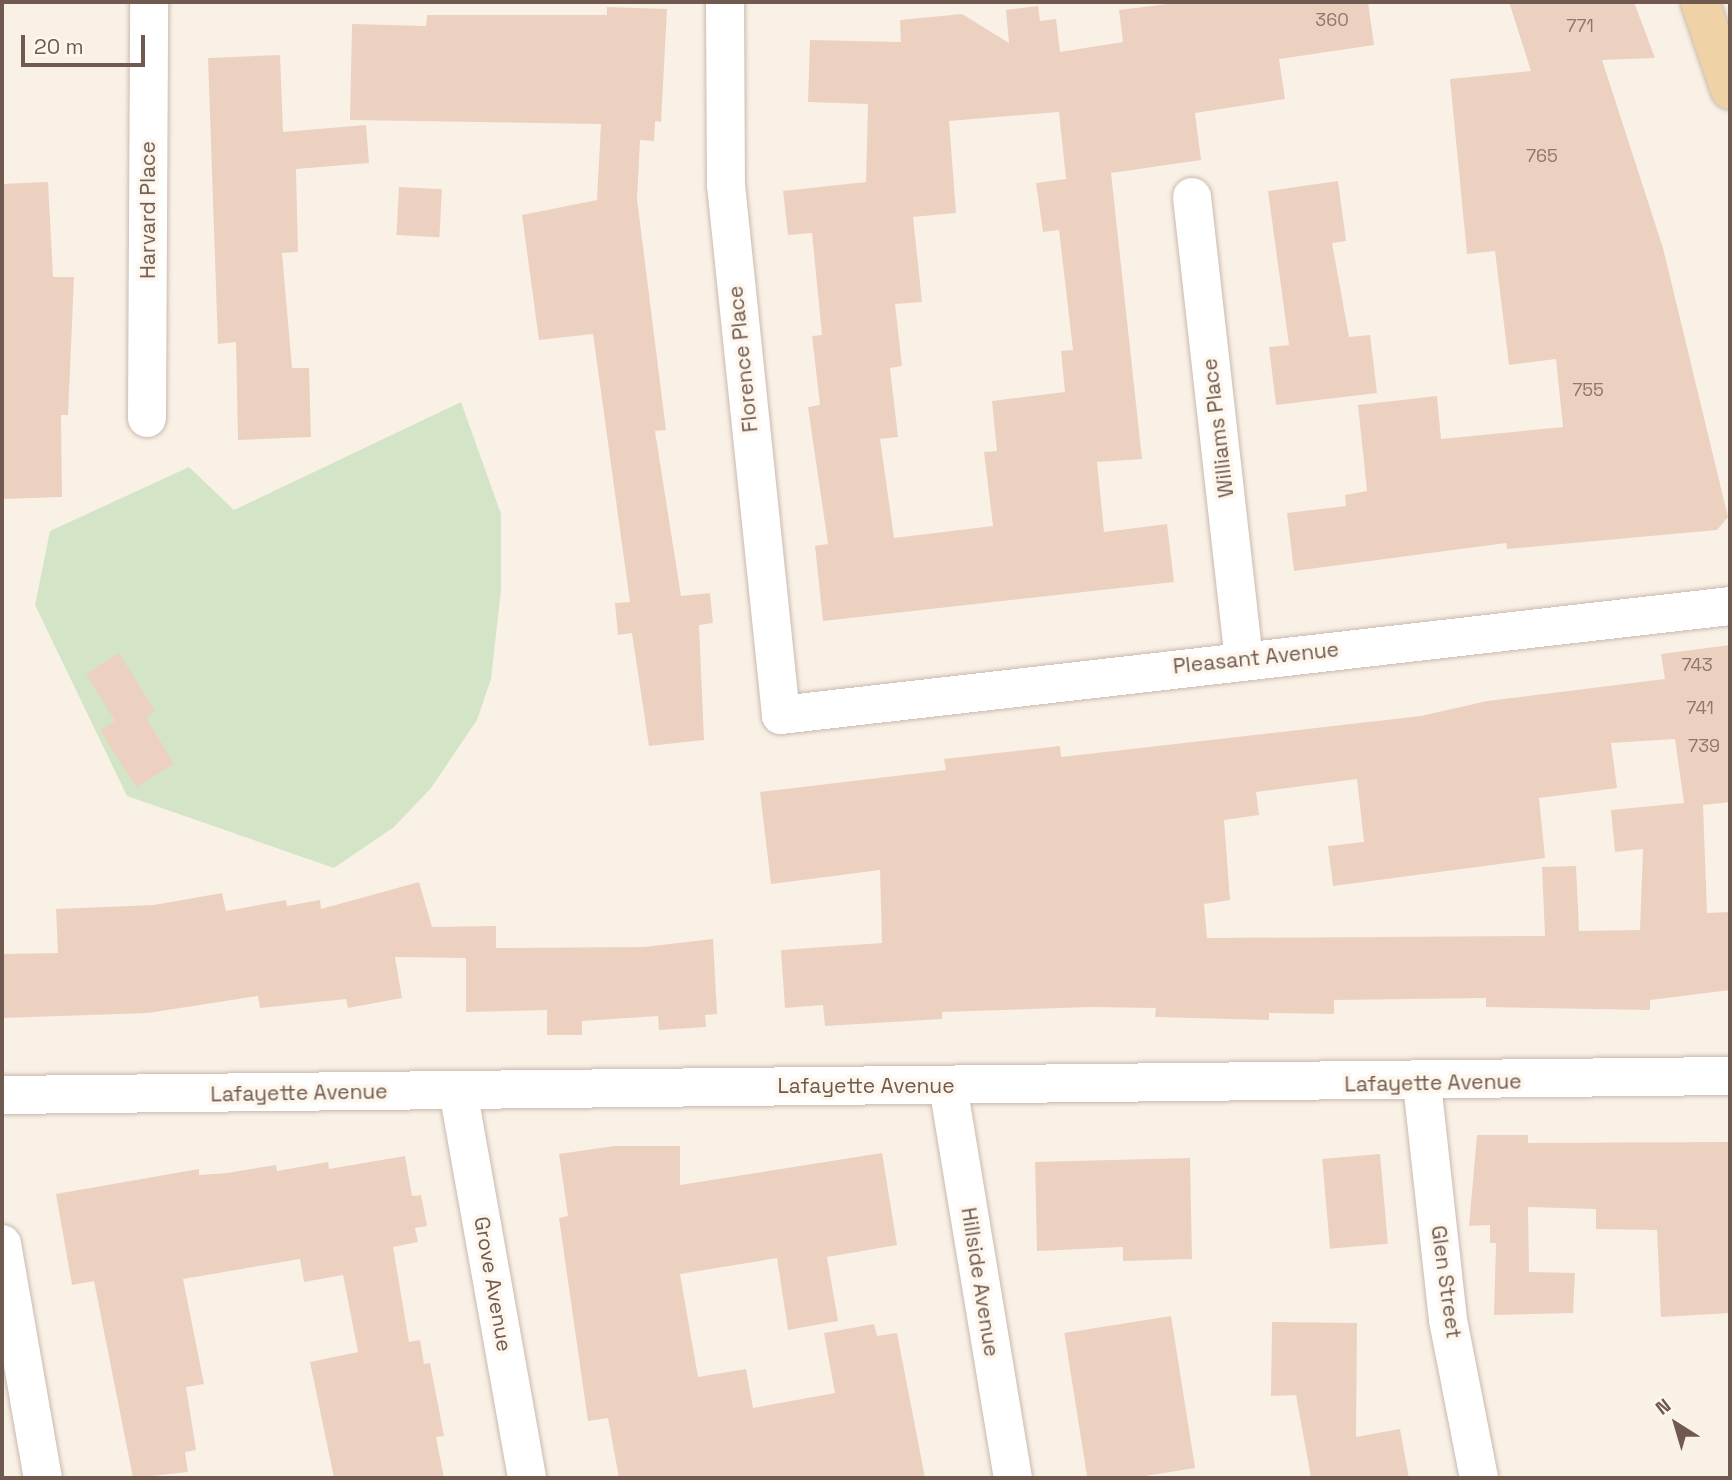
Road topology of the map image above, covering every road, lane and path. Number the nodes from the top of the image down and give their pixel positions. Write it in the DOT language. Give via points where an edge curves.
graph roads {
  1 [pos="149,2"];
  2 [pos="725,2"];
  3 [pos="1700,2"];
  4 [pos="1730,90"];
  5 [pos="1192,197"];
  6 [pos="147,418"];
  7 [pos="1730,606"];
  8 [pos="1244,658"];
  9 [pos="781,715"];
  10 [pos="1730,1076"];
  11 [pos="1422,1084"];
  12 [pos="948,1086"];
  13 [pos="458,1090"];
  14 [pos="2,1095"];
  15 [pos="2,1244"];
  16 [pos="43,1478"];
  17 [pos="527,1478"];
  18 [pos="1013,1478"];
  19 [pos="1479,1478"];
  1 -- 6 [label="street, Harvard Place"];
  2 -- 9 [label="street, Florence Place" via="726,185"];
  3 -- 4 [label="main road"];
  5 -- 8 [label="street, Williams Place"];
  7 -- 8 [label="street, Pleasant Avenue"];
  8 -- 9 [label="street, Pleasant Avenue"];
  10 -- 11 [label="street, Lafayette Avenue"];
  11 -- 12 [label="street, Lafayette Avenue"];
  11 -- 19 [label="street, Glen Street" via="1448,1320"];
  12 -- 13 [label="street, Lafayette Avenue"];
  12 -- 18 [label="street, Hillside Avenue"];
  13 -- 14 [label="street, Lafayette Avenue"];
  13 -- 17 [label="street, Grove Avenue"];
  15 -- 16 [label="street"];
}
